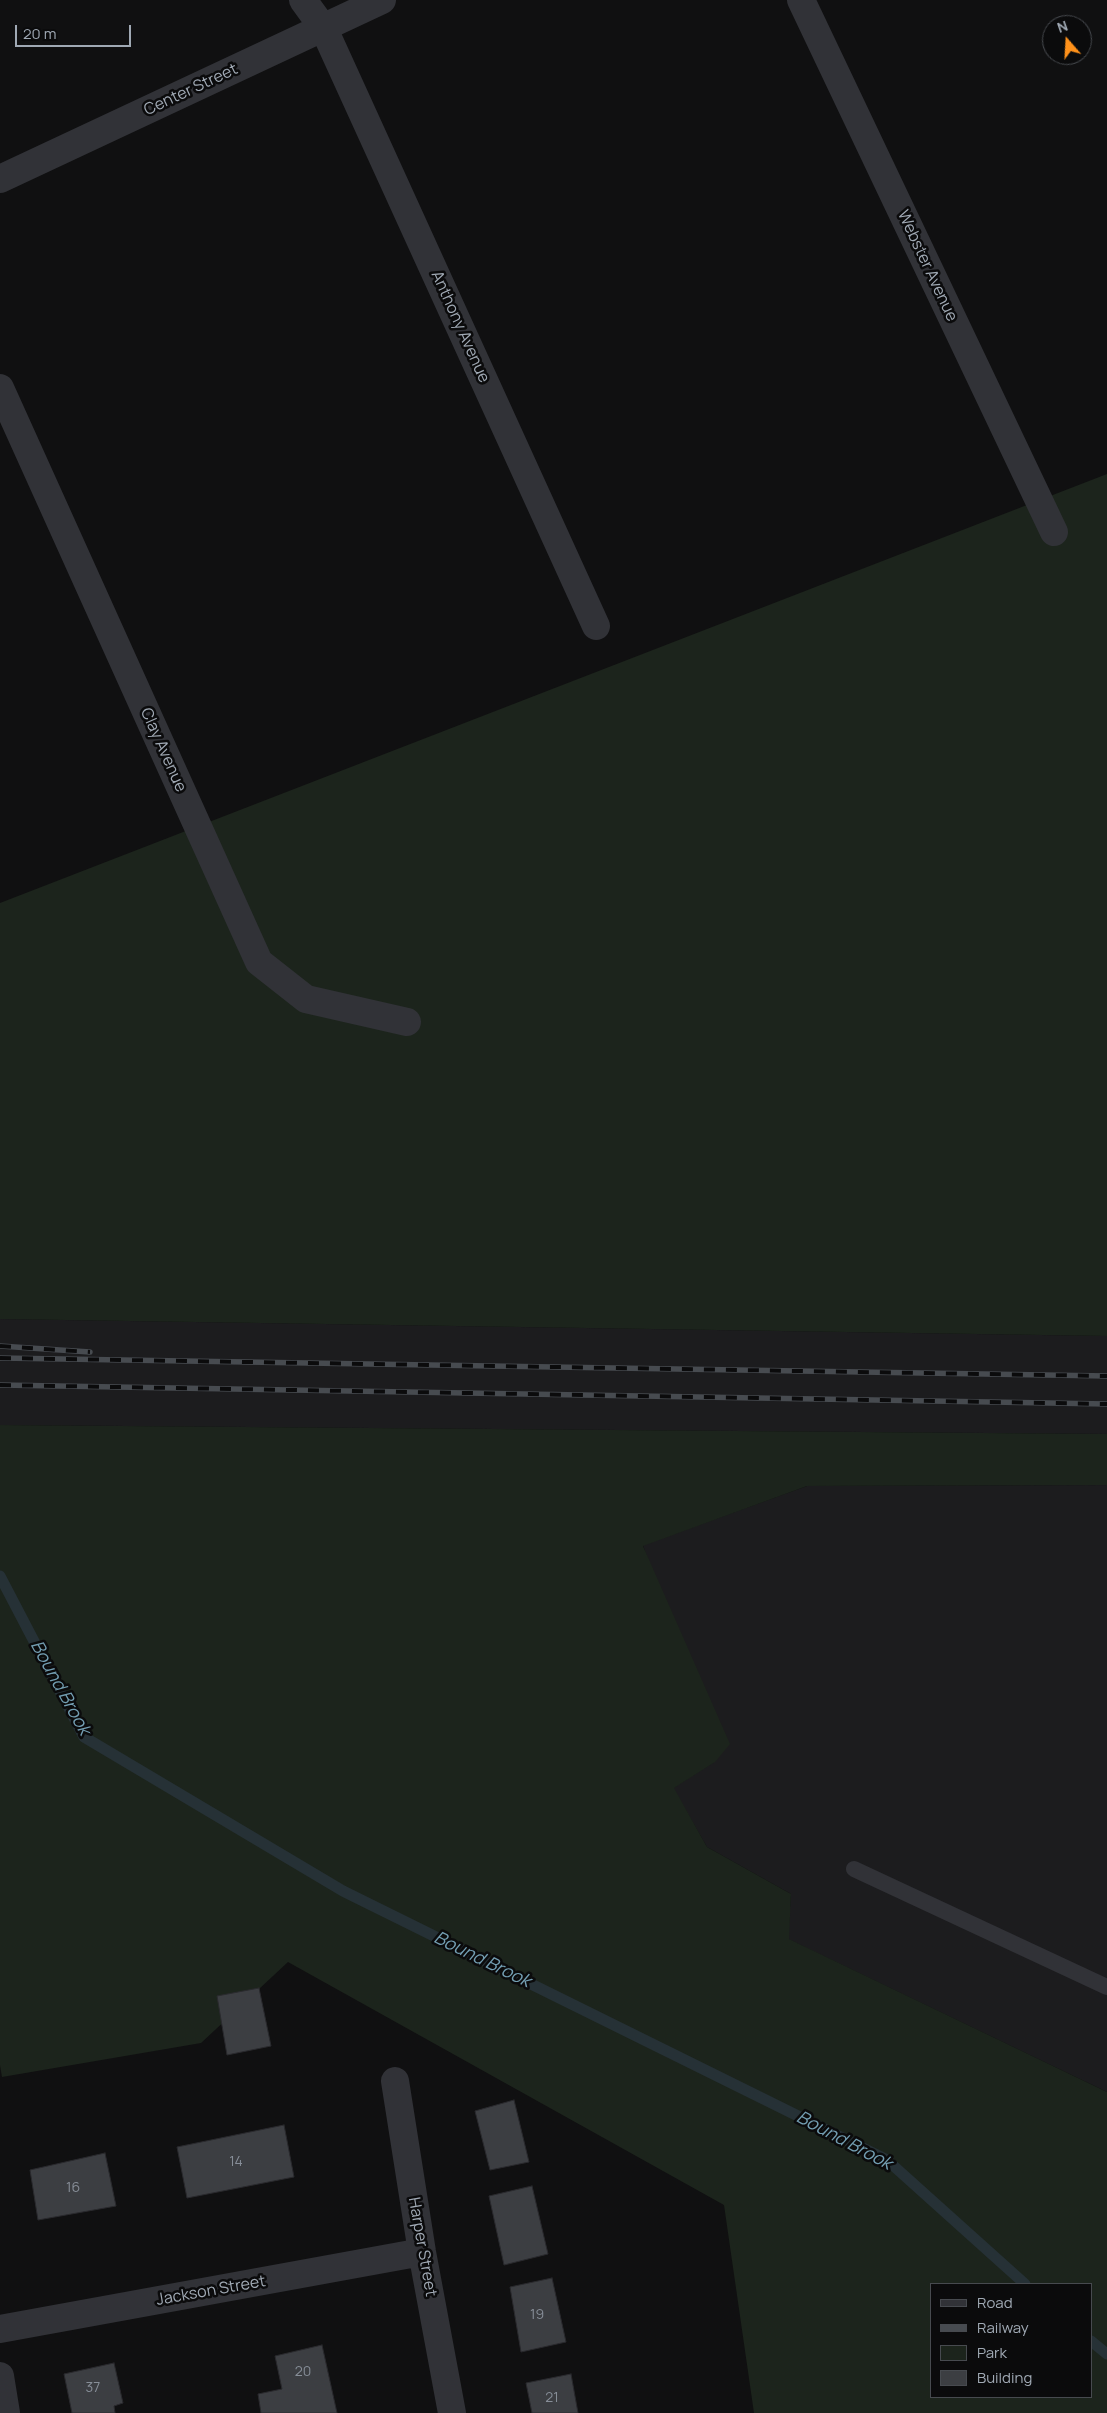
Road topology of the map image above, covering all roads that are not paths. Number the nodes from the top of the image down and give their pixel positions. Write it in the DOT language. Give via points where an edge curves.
graph roads {
  1 [pos="303,0"];
  2 [pos="382,0"];
  3 [pos="801,0"];
  4 [pos="324,28"];
  5 [pos="0,179"];
  6 [pos="0,388"];
  7 [pos="1054,532"];
  8 [pos="596,626"];
  9 [pos="407,1022"];
  10 [pos="854,1869"];
  11 [pos="1107,1987"];
  12 [pos="395,2080"];
  13 [pos="422,2252"];
  14 [pos="0,2329"];
  15 [pos="0,2376"];
  16 [pos="6,2413"];
  17 [pos="452,2413"];
  1 -- 4 [label="street, Anthony Avenue"];
  2 -- 4 [label="street, Center Street"];
  3 -- 7 [label="street, Webster Avenue"];
  4 -- 5 [label="street, Center Street"];
  4 -- 8 [label="street, Anthony Avenue"];
  6 -- 9 [label="street, Clay Avenue" via="259,962 306,999"];
  10 -- 11 [label="lane"];
  12 -- 13 [label="street, Harper Street"];
  13 -- 14 [label="street, Jackson Street"];
  13 -- 17 [label="street, Harper Street"];
  15 -- 16 [label="street"];
}
